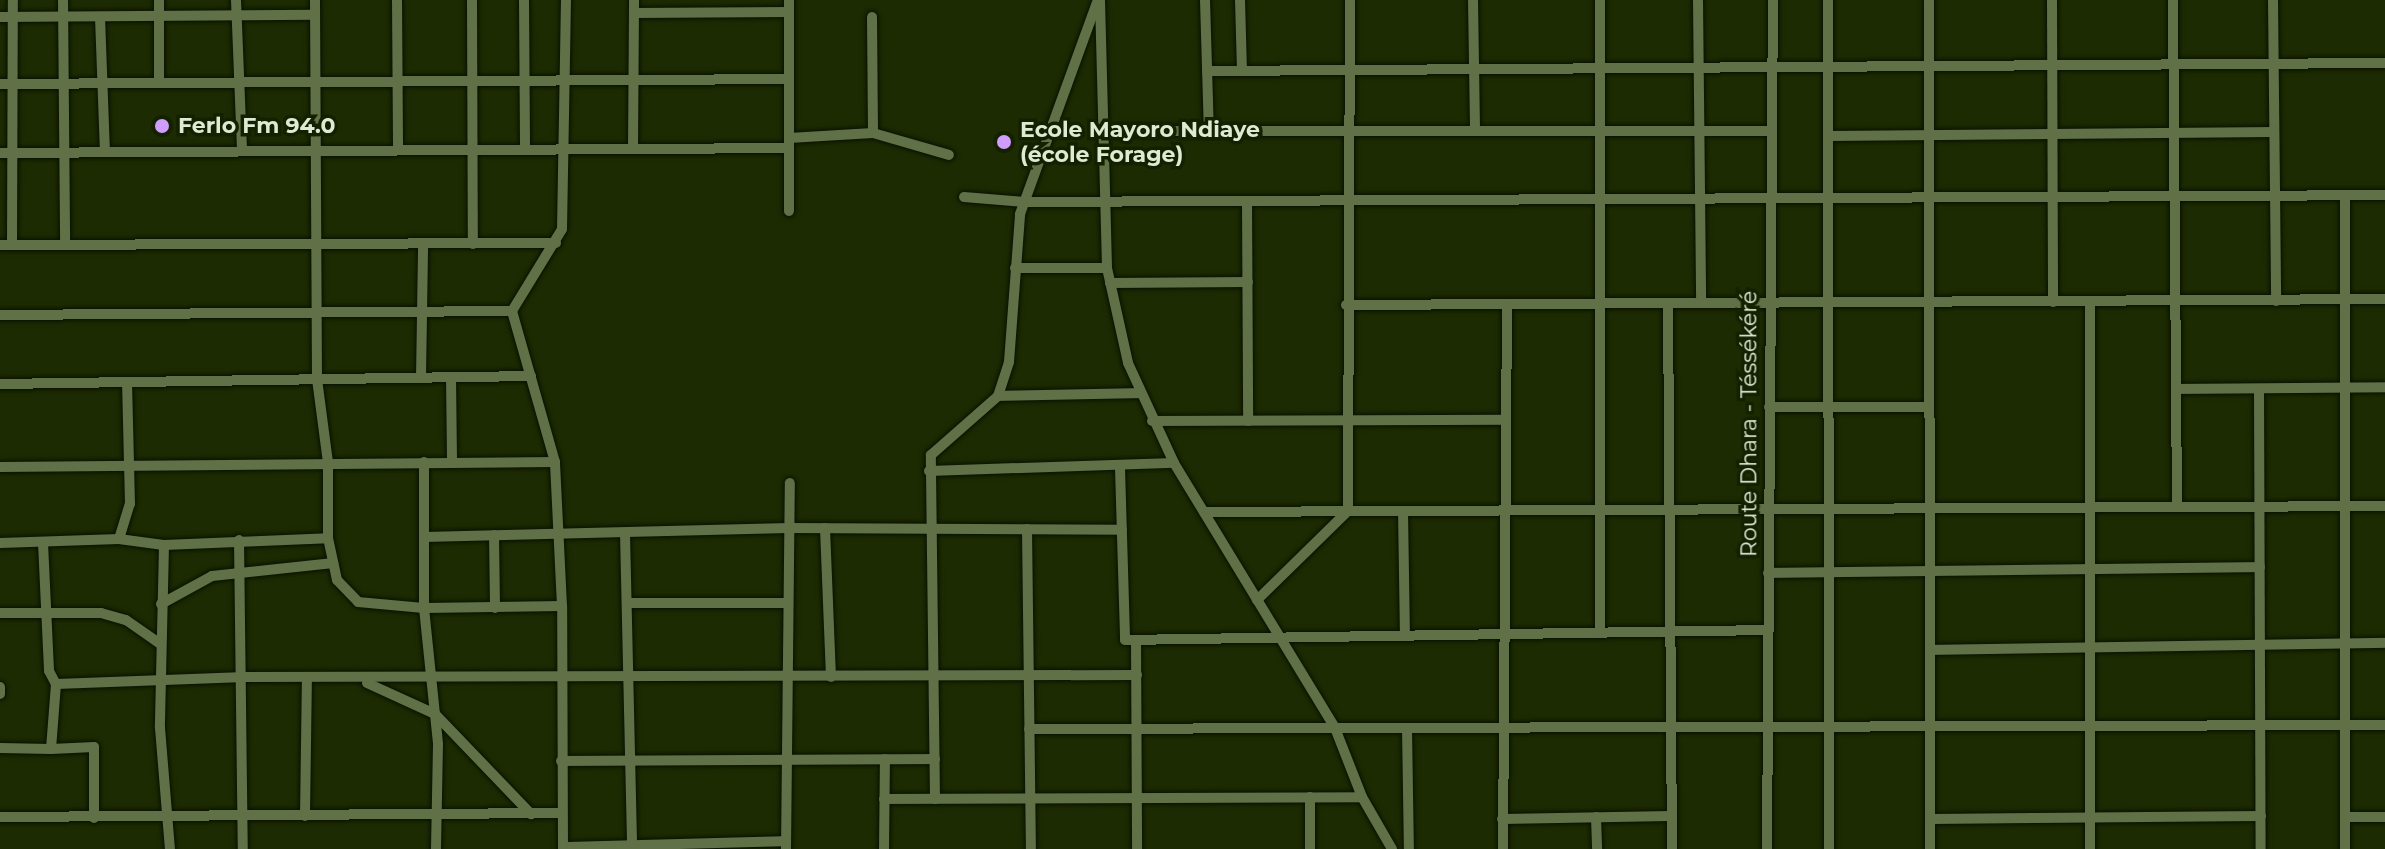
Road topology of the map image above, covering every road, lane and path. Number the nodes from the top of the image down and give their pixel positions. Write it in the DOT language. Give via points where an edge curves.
graph roads {
  1 [pos="13,0"];
  2 [pos="63,0"];
  3 [pos="159,0"];
  4 [pos="236,0"];
  5 [pos="315,0"];
  6 [pos="397,0"];
  7 [pos="472,0"];
  8 [pos="524,0"];
  9 [pos="566,0"];
  10 [pos="634,0"];
  11 [pos="1100,0"];
  12 [pos="1205,0"];
  13 [pos="1240,0"];
  14 [pos="1350,0"];
  15 [pos="1473,0"];
  16 [pos="1600,0"];
  17 [pos="1698,0"];
  18 [pos="1773,0"];
  19 [pos="1828,0"];
  20 [pos="1929,0"];
  21 [pos="2052,0"];
  22 [pos="2173,0"];
  23 [pos="2273,0"];
  24 [pos="789,6"];
  25 [pos="634,13"];
  26 [pos="315,15"];
  27 [pos="159,16"];
  28 [pos="236,16"];
  29 [pos="0,17"];
  30 [pos="14,17"];
  31 [pos="64,17"];
  32 [pos="100,17"];
  33 [pos="872,17"];
  34 [pos="2274,63"];
  35 [pos="2385,63"];
  36 [pos="2173,64"];
  37 [pos="2051,65"];
  38 [pos="1827,66"];
  39 [pos="1928,66"];
  40 [pos="1770,67"];
  41 [pos="1474,68"];
  42 [pos="1600,68"];
  43 [pos="1698,68"];
  44 [pos="1242,70"];
  45 [pos="1349,70"];
  46 [pos="1207,71"];
  47 [pos="789,79"];
  48 [pos="633,80"];
  49 [pos="472,81"];
  50 [pos="525,81"];
  51 [pos="565,81"];
  52 [pos="316,82"];
  53 [pos="398,82"];
  54 [pos="159,83"];
  55 [pos="236,83"];
  56 [pos="0,84"];
  57 [pos="13,84"];
  58 [pos="64,84"];
  59 [pos="102,84"];
  60 [pos="1102,131"];
  61 [pos="1209,131"];
  62 [pos="1349,131"];
  63 [pos="1475,131"];
  64 [pos="1600,131"];
  65 [pos="1699,131"];
  66 [pos="1770,131"];
  67 [pos="2274,132"];
  68 [pos="873,133"];
  69 [pos="2174,133"];
  70 [pos="2052,134"];
  71 [pos="1929,135"];
  72 [pos="1829,136"];
  73 [pos="789,143"];
  74 [pos="564,149"];
  75 [pos="633,149"];
  76 [pos="398,150"];
  77 [pos="473,150"];
  78 [pos="525,150"];
  79 [pos="242,151"];
  80 [pos="316,151"];
  81 [pos="105,152"];
  82 [pos="0,153"];
  83 [pos="14,153"];
  84 [pos="64,153"];
  85 [pos="949,155"];
  86 [pos="2275,195"];
  87 [pos="2345,195"];
  88 [pos="2385,195"];
  89 [pos="2174,196"];
  90 [pos="964,197"];
  91 [pos="1929,197"];
  92 [pos="2052,197"];
  93 [pos="1699,198"];
  94 [pos="1770,198"];
  95 [pos="1830,198"];
  96 [pos="1600,199"];
  97 [pos="1348,200"];
  98 [pos="1102,201"];
  99 [pos="1247,201"];
  100 [pos="1025,202"];
  101 [pos="789,211"];
  102 [pos="556,243"];
  103 [pos="317,244"];
  104 [pos="473,244"];
  105 [pos="0,245"];
  106 [pos="12,245"];
  107 [pos="65,245"];
  108 [pos="423,245"];
  109 [pos="1015,268"];
  110 [pos="1107,268"];
  111 [pos="1248,282"];
  112 [pos="1110,283"];
  113 [pos="2385,299"];
  114 [pos="2175,301"];
  115 [pos="2276,301"];
  116 [pos="2343,301"];
  117 [pos="1929,302"];
  118 [pos="2053,302"];
  119 [pos="2090,302"];
  120 [pos="1701,303"];
  121 [pos="1769,303"];
  122 [pos="1831,303"];
  123 [pos="1507,304"];
  124 [pos="1600,304"];
  125 [pos="1668,304"];
  126 [pos="1346,305"];
  127 [pos="512,311"];
  128 [pos="420,312"];
  129 [pos="317,313"];
  130 [pos="0,315"];
  131 [pos="531,376"];
  132 [pos="451,377"];
  133 [pos="421,378"];
  134 [pos="317,379"];
  135 [pos="127,382"];
  136 [pos="0,384"];
  137 [pos="2346,387"];
  138 [pos="2385,387"];
  139 [pos="2176,389"];
  140 [pos="2259,389"];
  141 [pos="1139,393"];
  142 [pos="998,396"];
  143 [pos="1769,407"];
  144 [pos="1830,407"];
  145 [pos="1929,407"];
  146 [pos="1345,420"];
  147 [pos="1506,420"];
  148 [pos="1152,421"];
  149 [pos="1248,421"];
  150 [pos="424,462"];
  151 [pos="452,462"];
  152 [pos="555,462"];
  153 [pos="328,463"];
  154 [pos="1174,463"];
  155 [pos="130,466"];
  156 [pos="0,467"];
  157 [pos="1120,468"];
  158 [pos="929,471"];
  159 [pos="790,483"];
  160 [pos="2346,506"];
  161 [pos="2385,506"];
  162 [pos="2090,507"];
  163 [pos="2177,507"];
  164 [pos="2260,507"];
  165 [pos="1669,508"];
  166 [pos="1930,508"];
  167 [pos="1600,509"];
  168 [pos="1768,509"];
  169 [pos="1830,509"];
  170 [pos="1505,510"];
  171 [pos="1348,511"];
  172 [pos="1403,511"];
  173 [pos="1204,512"];
  174 [pos="789,528"];
  175 [pos="825,528"];
  176 [pos="930,529"];
  177 [pos="1027,529"];
  178 [pos="1122,530"];
  179 [pos="561,533"];
  180 [pos="625,533"];
  181 [pos="494,535"];
  182 [pos="424,537"];
  183 [pos="328,538"];
  184 [pos="119,539"];
  185 [pos="239,540"];
  186 [pos="0,543"];
  187 [pos="43,543"];
  188 [pos="164,545"];
  189 [pos="333,563"];
  190 [pos="2260,567"];
  191 [pos="2090,569"];
  192 [pos="1930,571"];
  193 [pos="240,572"];
  194 [pos="1830,572"];
  195 [pos="1768,573"];
  196 [pos="1257,600"];
  197 [pos="629,603"];
  198 [pos="785,603"];
  199 [pos="161,604"];
  200 [pos="562,606"];
  201 [pos="424,608"];
  202 [pos="495,608"];
  203 [pos="0,613"];
  204 [pos="50,614"];
  205 [pos="1768,630"];
  206 [pos="1670,631"];
  207 [pos="1600,633"];
  208 [pos="1504,634"];
  209 [pos="1405,635"];
  210 [pos="1280,637"];
  211 [pos="1136,640"];
  212 [pos="159,643"];
  213 [pos="2347,643"];
  214 [pos="2385,643"];
  215 [pos="2261,647"];
  216 [pos="2090,649"];
  217 [pos="1930,650"];
  218 [pos="1137,675"];
  219 [pos="932,676"];
  220 [pos="1029,676"];
  221 [pos="245,677"];
  222 [pos="307,677"];
  223 [pos="785,677"];
  224 [pos="831,677"];
  225 [pos="632,678"];
  226 [pos="357,679"];
  227 [pos="563,679"];
  228 [pos="433,680"];
  229 [pos="161,682"];
  230 [pos="56,684"];
  231 [pos="0,687"];
  232 [pos="0,694"];
  233 [pos="435,714"];
  234 [pos="2348,725"];
  235 [pos="2385,725"];
  236 [pos="2090,726"];
  237 [pos="2261,726"];
  238 [pos="1671,727"];
  239 [pos="1767,727"];
  240 [pos="1829,727"];
  241 [pos="1930,727"];
  242 [pos="1335,728"];
  243 [pos="1407,728"];
  244 [pos="1503,728"];
  245 [pos="1029,729"];
  246 [pos="1137,729"];
  247 [pos="0,748"];
  248 [pos="51,749"];
  249 [pos="885,759"];
  250 [pos="935,759"];
  251 [pos="634,760"];
  252 [pos="786,760"];
  253 [pos="561,761"];
  254 [pos="1310,797"];
  255 [pos="1362,797"];
  256 [pos="1030,798"];
  257 [pos="1137,798"];
  258 [pos="884,799"];
  259 [pos="935,799"];
  260 [pos="562,813"];
  261 [pos="531,814"];
  262 [pos="242,816"];
  263 [pos="305,816"];
  264 [pos="436,816"];
  265 [pos="1671,816"];
  266 [pos="2261,816"];
  267 [pos="0,817"];
  268 [pos="1596,817"];
  269 [pos="2090,817"];
  270 [pos="2347,817"];
  271 [pos="2385,817"];
  272 [pos="94,818"];
  273 [pos="169,819"];
  274 [pos="1502,819"];
  275 [pos="1930,819"];
  276 [pos="786,845"];
  277 [pos="733,846"];
  278 [pos="632,847"];
  279 [pos="563,848"];
  280 [pos="170,849"];
  281 [pos="243,849"];
  282 [pos="436,849"];
  283 [pos="884,849"];
  284 [pos="1031,849"];
  285 [pos="1137,849"];
  286 [pos="1310,849"];
  287 [pos="1392,849"];
  288 [pos="1409,849"];
  289 [pos="1503,849"];
  290 [pos="1597,849"];
  291 [pos="1672,849"];
  292 [pos="1767,849"];
  293 [pos="1829,849"];
  294 [pos="1930,849"];
  295 [pos="2090,849"];
  296 [pos="2261,849"];
  297 [pos="2345,849"];
  1 -- 30 [label="street"];
  2 -- 31 [label="street"];
  3 -- 27 [label="street"];
  4 -- 28 [label="street"];
  5 -- 26 [label="street"];
  6 -- 53 [label="street"];
  7 -- 49 [label="street"];
  8 -- 50 [label="street"];
  9 -- 51 [label="street"];
  10 -- 25 [label="street"];
  11 -- 60 [label="street"];
  11 -- 100 [label="street"];
  12 -- 46 [label="street"];
  13 -- 44 [label="street"];
  14 -- 45 [label="street"];
  15 -- 41 [label="street"];
  16 -- 42 [label="street"];
  17 -- 43 [label="street"];
  18 -- 40 [label="street, Route Dhara - Téssékéré"];
  19 -- 38 [label="street"];
  20 -- 39 [label="street"];
  21 -- 37 [label="street"];
  22 -- 36 [label="street"];
  23 -- 34 [label="street"];
  24 -- 25 [label="street"];
  24 -- 47 [label="street"];
  25 -- 48 [label="street"];
  26 -- 28 [label="street"];
  26 -- 52 [label="street"];
  27 -- 28 [label="street"];
  27 -- 32 [label="street"];
  27 -- 54 [label="street"];
  28 -- 55 [label="street"];
  29 -- 30 [label="street"];
  30 -- 31 [label="street"];
  30 -- 57 [label="street"];
  31 -- 32 [label="street"];
  31 -- 58 [label="street"];
  32 -- 59 [label="street"];
  33 -- 68 [label="street"];
  34 -- 35 [label="street"];
  34 -- 36 [label="street"];
  34 -- 67 [label="street"];
  36 -- 37 [label="street"];
  36 -- 69 [label="street"];
  37 -- 39 [label="street"];
  37 -- 70 [label="street"];
  38 -- 39 [label="street"];
  38 -- 40 [label="street"];
  38 -- 72 [label="street"];
  39 -- 71 [label="street"];
  40 -- 43 [label="street"];
  40 -- 66 [label="street, Route Dhara - Téssékéré"];
  41 -- 42 [label="street"];
  41 -- 45 [label="street"];
  41 -- 63 [label="street"];
  42 -- 43 [label="street"];
  42 -- 64 [label="street"];
  43 -- 65 [label="street"];
  44 -- 45 [label="street"];
  44 -- 46 [label="street"];
  45 -- 62 [label="street"];
  46 -- 61 [label="street"];
  47 -- 48 [label="street"];
  47 -- 73 [label="street"];
  48 -- 51 [label="street"];
  48 -- 75 [label="street"];
  49 -- 50 [label="street"];
  49 -- 53 [label="street"];
  49 -- 77 [label="street"];
  50 -- 51 [label="street"];
  50 -- 78 [label="street"];
  51 -- 74 [label="street"];
  52 -- 53 [label="street"];
  52 -- 55 [label="street"];
  52 -- 80 [label="street"];
  53 -- 76 [label="street"];
  54 -- 55 [label="street"];
  54 -- 59 [label="street"];
  55 -- 79 [label="street"];
  56 -- 57 [label="street"];
  57 -- 58 [label="street"];
  57 -- 83 [label="street"];
  58 -- 59 [label="street"];
  58 -- 84 [label="street"];
  59 -- 81 [label="street"];
  60 -- 61 [label="street"];
  60 -- 98 [label="street"];
  61 -- 62 [label="street"];
  62 -- 63 [label="street"];
  62 -- 97 [label="street"];
  63 -- 64 [label="street"];
  64 -- 65 [label="street"];
  64 -- 96 [label="street"];
  65 -- 66 [label="street"];
  65 -- 93 [label="street"];
  66 -- 94 [label="street, Route Dhara - Téssékéré"];
  67 -- 69 [label="street"];
  67 -- 86 [label="street"];
  68 -- 73 [label="street"];
  68 -- 85 [label="street"];
  69 -- 70 [label="street"];
  69 -- 89 [label="street"];
  70 -- 71 [label="street"];
  70 -- 92 [label="street"];
  71 -- 72 [label="street"];
  71 -- 91 [label="street"];
  72 -- 95 [label="street"];
  73 -- 75 [label="street"];
  73 -- 101 [label="street"];
  74 -- 75 [label="street"];
  74 -- 78 [label="street"];
  74 -- 102 [label="street" via="562,229"];
  76 -- 77 [label="street"];
  76 -- 80 [label="street"];
  77 -- 78 [label="street"];
  77 -- 104 [label="street"];
  79 -- 80 [label="street"];
  79 -- 81 [label="street"];
  80 -- 103 [label="street"];
  81 -- 84 [label="street"];
  82 -- 83 [label="street"];
  83 -- 84 [label="street"];
  83 -- 106 [label="street"];
  84 -- 107 [label="street"];
  86 -- 87 [label="street"];
  86 -- 89 [label="street"];
  86 -- 115 [label="street"];
  87 -- 88 [label="street"];
  87 -- 116 [label="street"];
  89 -- 92 [label="street"];
  89 -- 114 [label="street"];
  90 -- 100 [label="street"];
  91 -- 92 [label="street"];
  91 -- 95 [label="street"];
  91 -- 117 [label="street"];
  92 -- 118 [label="street"];
  93 -- 94 [label="street"];
  93 -- 96 [label="street"];
  93 -- 120 [label="street"];
  94 -- 95 [label="street"];
  94 -- 121 [label="street, Route Dhara - Téssékéré"];
  95 -- 122 [label="street"];
  96 -- 97 [label="street"];
  96 -- 124 [label="street"];
  97 -- 99 [label="street"];
  97 -- 126 [label="street"];
  98 -- 99 [label="street"];
  98 -- 100 [label="street"];
  98 -- 110 [label="street"];
  99 -- 111 [label="street"];
  100 -- 109 [label="street"];
  102 -- 104 [label="street"];
  102 -- 127 [label="street"];
  103 -- 107 [label="street"];
  103 -- 108 [label="street"];
  103 -- 129 [label="street"];
  104 -- 108 [label="street"];
  105 -- 106 [label="street"];
  106 -- 107 [label="street"];
  108 -- 128 [label="street"];
  109 -- 110 [label="street"];
  109 -- 142 [label="street" via="1009,362"];
  110 -- 112 [label="street"];
  111 -- 112 [label="street"];
  111 -- 149 [label="street"];
  112 -- 141 [label="street"];
  113 -- 116 [label="street"];
  114 -- 115 [label="street"];
  114 -- 119 [label="street"];
  114 -- 139 [label="street"];
  115 -- 116 [label="street"];
  116 -- 137 [label="street"];
  117 -- 118 [label="street"];
  117 -- 122 [label="street"];
  117 -- 145 [label="street"];
  118 -- 119 [label="street"];
  119 -- 162 [label="street"];
  120 -- 121 [label="street"];
  120 -- 125 [label="street"];
  121 -- 122 [label="street"];
  121 -- 143 [label="street, Route Dhara - Téssékéré"];
  122 -- 144 [label="street"];
  123 -- 124 [label="street"];
  123 -- 126 [label="street"];
  123 -- 147 [label="street"];
  124 -- 125 [label="street"];
  124 -- 167 [label="street"];
  125 -- 165 [label="street"];
  126 -- 146 [label="street"];
  127 -- 128 [label="street"];
  127 -- 131 [label="street"];
  128 -- 129 [label="street"];
  128 -- 133 [label="street"];
  129 -- 130 [label="street"];
  129 -- 134 [label="street"];
  131 -- 132 [label="street"];
  131 -- 152 [label="street"];
  132 -- 133 [label="street"];
  132 -- 151 [label="street"];
  133 -- 134 [label="street"];
  134 -- 135 [label="street"];
  134 -- 153 [label="street"];
  135 -- 136 [label="street"];
  135 -- 155 [label="street"];
  137 -- 138 [label="street"];
  137 -- 140 [label="street"];
  137 -- 160 [label="street"];
  139 -- 140 [label="street"];
  139 -- 163 [label="street"];
  140 -- 164 [label="street"];
  141 -- 142 [label="street"];
  141 -- 148 [label="street"];
  142 -- 158 [label="street" via="933,448"];
  143 -- 144 [label="street"];
  143 -- 168 [label="street, Route Dhara - Téssékéré"];
  144 -- 145 [label="street"];
  144 -- 169 [label="street"];
  145 -- 166 [label="street"];
  146 -- 147 [label="street"];
  146 -- 149 [label="street"];
  146 -- 171 [label="street"];
  147 -- 170 [label="street"];
  148 -- 149 [label="street"];
  148 -- 154 [label="street"];
  150 -- 151 [label="street"];
  150 -- 153 [label="street"];
  150 -- 182 [label="street"];
  151 -- 152 [label="street"];
  152 -- 179 [label="street"];
  153 -- 155 [label="street"];
  153 -- 183 [label="street"];
  154 -- 157 [label="street"];
  154 -- 173 [label="street"];
  155 -- 156 [label="street"];
  155 -- 184 [label="street" via="130,504"];
  157 -- 158 [label="street"];
  157 -- 178 [label="street"];
  158 -- 176 [label="street"];
  159 -- 174 [label="street"];
  160 -- 161 [label="street"];
  160 -- 164 [label="street"];
  160 -- 213 [label="street"];
  162 -- 163 [label="street"];
  162 -- 166 [label="street"];
  162 -- 191 [label="street"];
  163 -- 164 [label="street"];
  164 -- 190 [label="street"];
  165 -- 167 [label="street"];
  165 -- 168 [label="street"];
  165 -- 206 [label="street"];
  166 -- 169 [label="street"];
  166 -- 192 [label="street"];
  167 -- 170 [label="street"];
  167 -- 207 [label="street"];
  168 -- 169 [label="street"];
  168 -- 195 [label="street, Route Dhara - Téssékéré"];
  169 -- 194 [label="street"];
  170 -- 172 [label="street"];
  170 -- 208 [label="street"];
  171 -- 172 [label="street"];
  171 -- 173 [label="street"];
  171 -- 196 [label="street"];
  172 -- 209 [label="street"];
  173 -- 196 [label="street"];
  174 -- 175 [label="street"];
  174 -- 180 [label="street"];
  174 -- 198 [label="street"];
  175 -- 176 [label="street"];
  175 -- 224 [label="street"];
  176 -- 177 [label="street"];
  176 -- 219 [label="street"];
  177 -- 178 [label="street"];
  177 -- 220 [label="street"];
  178 -- 211 [label="street" via="1121,634 1125,640"];
  179 -- 180 [label="street"];
  179 -- 181 [label="street"];
  179 -- 200 [label="street"];
  180 -- 197 [label="street"];
  181 -- 182 [label="street"];
  181 -- 202 [label="street"];
  182 -- 201 [label="street"];
  183 -- 185 [label="street"];
  183 -- 189 [label="street"];
  184 -- 187 [label="street"];
  184 -- 188 [label="street"];
  185 -- 188 [label="street"];
  185 -- 193 [label="street"];
  186 -- 187 [label="street"];
  187 -- 204 [label="street"];
  188 -- 199 [label="street"];
  189 -- 193 [label="street"];
  189 -- 201 [label="street" via="337,580 358,602"];
  190 -- 191 [label="street"];
  190 -- 215 [label="street"];
  191 -- 192 [label="street"];
  191 -- 216 [label="street"];
  192 -- 194 [label="street"];
  192 -- 217 [label="street"];
  193 -- 199 [label="street" via="212,576"];
  193 -- 221 [label="street"];
  194 -- 195 [label="street"];
  194 -- 240 [label="street"];
  195 -- 205 [label="street, Route Dhara - Téssékéré"];
  196 -- 210 [label="street"];
  197 -- 198 [label="street"];
  197 -- 225 [label="street"];
  198 -- 223 [label="street"];
  199 -- 212 [label="street"];
  200 -- 202 [label="street"];
  200 -- 227 [label="street"];
  201 -- 202 [label="street"];
  201 -- 228 [label="street"];
  203 -- 204 [label="street"];
  204 -- 212 [label="street" via="101,613 126,620"];
  204 -- 230 [label="street" via="49,671"];
  205 -- 206 [label="street"];
  205 -- 239 [label="street, Route Dhara - Téssékéré"];
  206 -- 207 [label="street"];
  206 -- 238 [label="street"];
  207 -- 208 [label="street"];
  208 -- 209 [label="street"];
  208 -- 244 [label="street"];
  209 -- 210 [label="street"];
  210 -- 211 [label="street"];
  210 -- 242 [label="street"];
  211 -- 218 [label="street"];
  212 -- 229 [label="street"];
  213 -- 214 [label="street"];
  213 -- 215 [label="street"];
  213 -- 234 [label="street"];
  215 -- 216 [label="street"];
  215 -- 237 [label="street"];
  216 -- 217 [label="street"];
  216 -- 236 [label="street"];
  217 -- 241 [label="street"];
  218 -- 220 [label="street"];
  218 -- 246 [label="street"];
  219 -- 220 [label="street"];
  219 -- 224 [label="street"];
  219 -- 250 [label="street"];
  220 -- 245 [label="street"];
  221 -- 222 [label="street"];
  221 -- 229 [label="street"];
  221 -- 262 [label="street"];
  222 -- 226 [label="street"];
  222 -- 263 [label="street"];
  223 -- 224 [label="street"];
  223 -- 225 [label="street"];
  223 -- 252 [label="street"];
  225 -- 227 [label="street"];
  225 -- 251 [label="street"];
  226 -- 228 [label="street"];
  226 -- 233 [label="street"];
  227 -- 228 [label="street"];
  227 -- 253 [label="street"];
  228 -- 233 [label="street"];
  229 -- 230 [label="street"];
  229 -- 273 [label="street"];
  230 -- 248 [label="street"];
  231 -- 232 [label="street"];
  233 -- 261 [label="street"];
  233 -- 264 [label="street"];
  234 -- 235 [label="street"];
  234 -- 237 [label="street"];
  234 -- 270 [label="street"];
  236 -- 237 [label="street"];
  236 -- 241 [label="street"];
  236 -- 269 [label="street"];
  237 -- 266 [label="street"];
  238 -- 239 [label="street"];
  238 -- 244 [label="street"];
  238 -- 265 [label="street"];
  239 -- 240 [label="street"];
  239 -- 292 [label="street, Route Dhara - Téssékéré"];
  240 -- 241 [label="street"];
  240 -- 293 [label="street"];
  241 -- 275 [label="street"];
  242 -- 243 [label="street"];
  242 -- 246 [label="street"];
  242 -- 255 [label="street"];
  243 -- 244 [label="street"];
  243 -- 288 [label="street"];
  244 -- 274 [label="street"];
  245 -- 246 [label="street"];
  245 -- 256 [label="street"];
  246 -- 257 [label="street"];
  247 -- 248 [label="street"];
  248 -- 272 [label="street" via="94,747"];
  249 -- 250 [label="street"];
  249 -- 252 [label="street"];
  249 -- 258 [label="street"];
  250 -- 259 [label="street"];
  251 -- 252 [label="street"];
  251 -- 253 [label="street"];
  251 -- 278 [label="street"];
  252 -- 276 [label="street"];
  253 -- 260 [label="street"];
  254 -- 255 [label="street"];
  254 -- 257 [label="street"];
  254 -- 286 [label="street"];
  255 -- 287 [label="street"];
  256 -- 257 [label="street"];
  256 -- 259 [label="street"];
  256 -- 284 [label="street"];
  257 -- 285 [label="street"];
  258 -- 259 [label="street"];
  258 -- 283 [label="street"];
  260 -- 261 [label="street"];
  260 -- 279 [label="street"];
  261 -- 264 [label="street"];
  262 -- 263 [label="street"];
  262 -- 273 [label="street"];
  262 -- 281 [label="street"];
  263 -- 264 [label="street"];
  264 -- 282 [label="street"];
  265 -- 268 [label="street"];
  265 -- 291 [label="street"];
  266 -- 269 [label="street"];
  266 -- 296 [label="street"];
  267 -- 272 [label="street"];
  268 -- 274 [label="street"];
  268 -- 290 [label="street"];
  269 -- 275 [label="street"];
  269 -- 295 [label="street"];
  270 -- 271 [label="street"];
  270 -- 297 [label="street"];
  272 -- 273 [label="street"];
  273 -- 280 [label="street"];
  274 -- 289 [label="street"];
  275 -- 294 [label="street"];
  276 -- 277 [label="street"];
  277 -- 278 [label="street"];
  278 -- 279 [label="street"];
}
